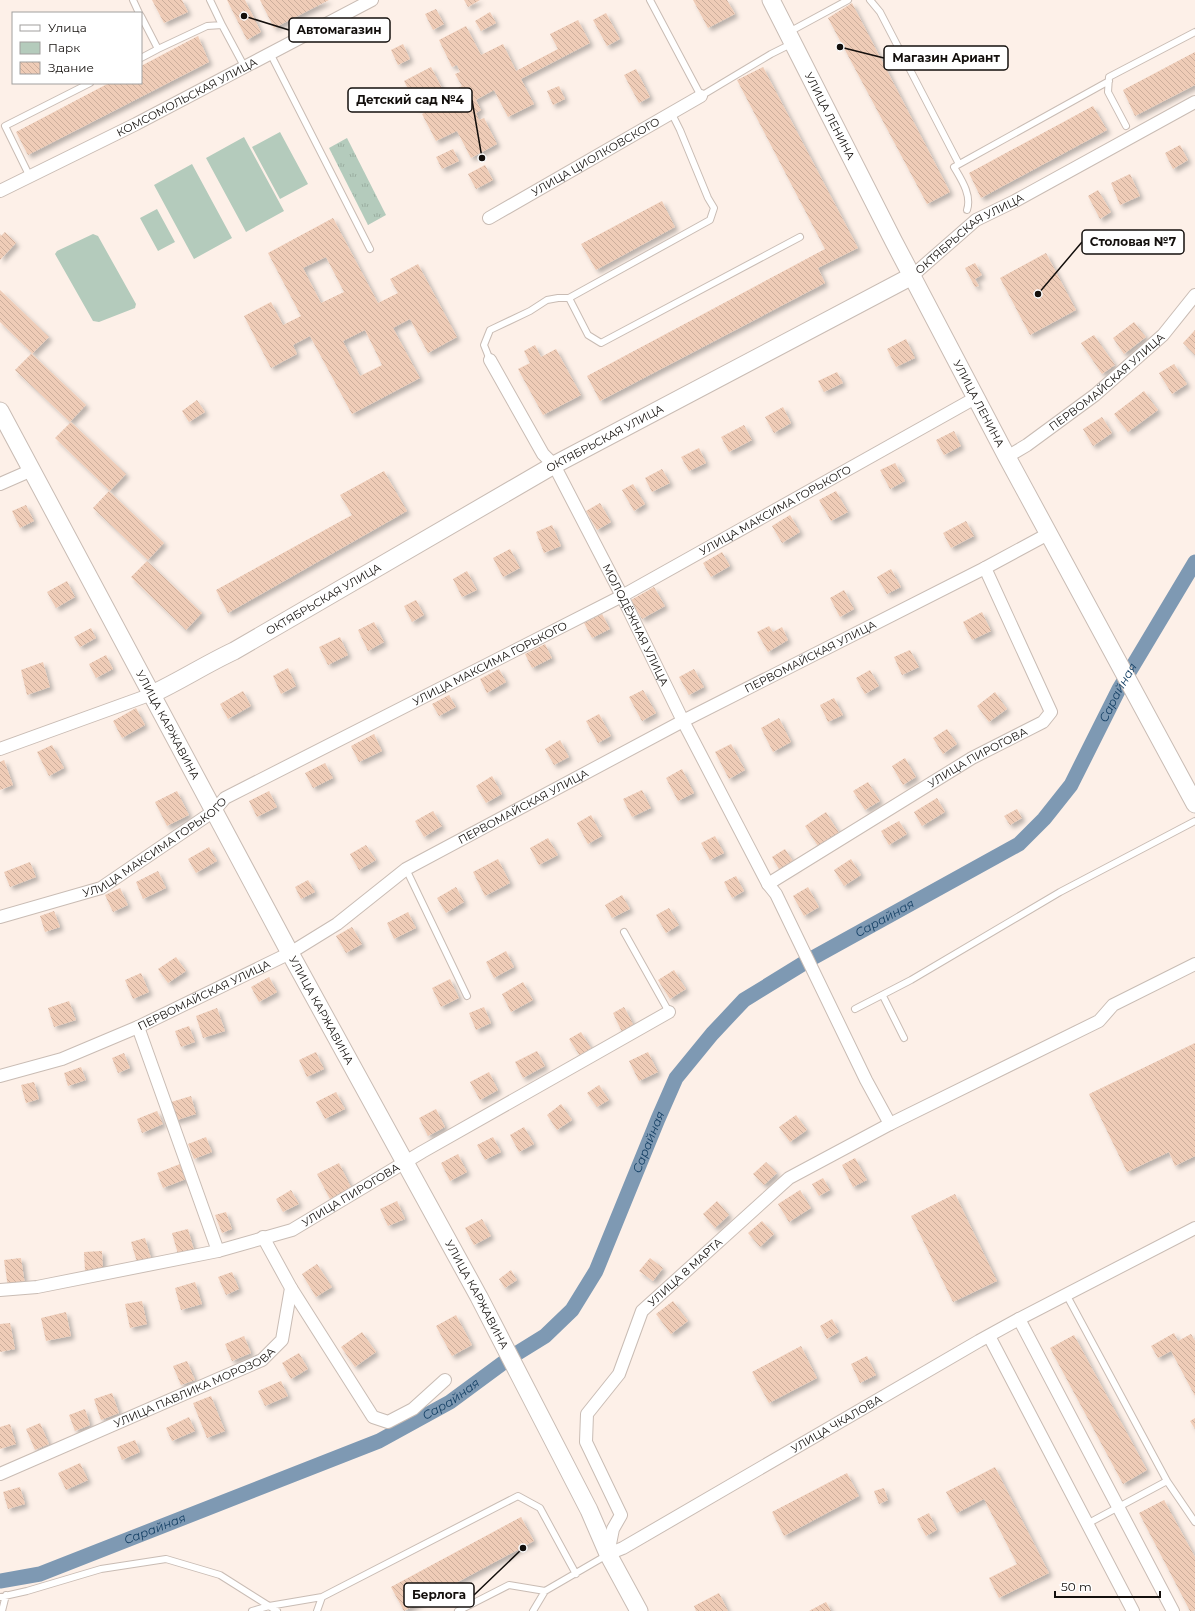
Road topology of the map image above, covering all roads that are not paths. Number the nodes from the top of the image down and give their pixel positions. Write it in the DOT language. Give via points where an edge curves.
graph roads {
  1 [pos="133,0"];
  2 [pos="210,0"];
  3 [pos="650,0"];
  4 [pos="770,0"];
  5 [pos="848,0"];
  6 [pos="870,0"];
  7 [pos="368,1"];
  8 [pos="139,12"];
  9 [pos="142,18"];
  10 [pos="222,25"];
  11 [pos="1195,32"];
  12 [pos="790,38"];
  13 [pos="158,49"];
  14 [pos="270,53"];
  15 [pos="142,57"];
  16 [pos="244,66"];
  17 [pos="1109,81"];
  18 [pos="88,84"];
  19 [pos="701,96"];
  20 [pos="1195,102"];
  21 [pos="672,114"];
  22 [pos="1126,126"];
  23 [pos="959,164"];
  24 [pos="30,177"];
  25 [pos="0,191"];
  26 [pos="967,210"];
  27 [pos="489,218"];
  28 [pos="800,237"];
  29 [pos="370,249"];
  30 [pos="912,276"];
  31 [pos="1195,295"];
  32 [pos="569,298"];
  33 [pos="490,360"];
  34 [pos="977,397"];
  35 [pos="0,411"];
  36 [pos="1007,457"];
  37 [pos="554,465"];
  38 [pos="32,470"];
  39 [pos="0,484"];
  40 [pos="1048,534"];
  41 [pos="985,568"];
  42 [pos="622,596"];
  43 [pos="152,694"];
  44 [pos="683,721"];
  45 [pos="0,749"];
  46 [pos="1195,804"];
  47 [pos="214,811"];
  48 [pos="1195,820"];
  49 [pos="406,869"];
  50 [pos="768,884"];
  51 [pos="0,917"];
  52 [pos="624,932"];
  53 [pos="290,953"];
  54 [pos="1195,964"];
  55 [pos="467,996"];
  56 [pos="883,996"];
  57 [pos="855,1009"];
  58 [pos="669,1012"];
  59 [pos="138,1027"];
  60 [pos="904,1038"];
  61 [pos="0,1076"];
  62 [pos="890,1124"];
  63 [pos="406,1163"];
  64 [pos="1195,1228"];
  65 [pos="263,1237"];
  66 [pos="218,1251"];
  67 [pos="291,1288"];
  68 [pos="0,1290"];
  69 [pos="1066,1294"];
  70 [pos="1019,1319"];
  71 [pos="989,1336"];
  72 [pos="445,1380"];
  73 [pos="0,1474"];
  74 [pos="1167,1481"];
  75 [pos="1118,1507"];
  76 [pos="1195,1522"];
  77 [pos="1087,1524"];
  78 [pos="608,1554"];
  79 [pos="576,1574"];
  80 [pos="545,1591"];
  81 [pos="3,1596"];
  82 [pos="322,1597"];
  83 [pos="269,1606"];
  84 [pos="2,1611"];
  85 [pos="252,1611"];
  86 [pos="276,1611"];
  87 [pos="317,1611"];
  88 [pos="458,1611"];
  89 [pos="534,1611"];
  90 [pos="639,1611"];
  91 [pos="1133,1611"];
  92 [pos="1173,1611"];
  1 -- 8 [label="lane"];
  2 -- 10 [label="lane"];
  3 -- 19 [label="lane"];
  4 -- 12 [label="street, УЛИЦА ЛЕНИНА"];
  5 -- 12 [label="lane"];
  6 -- 23 [label="lane" via="880,12"];
  7 -- 14 [label="street, КОМСОМОЛЬСКАЯ УЛИЦА"];
  9 -- 13 [label="lane"];
  10 -- 13 [label="lane" via="207,26"];
  10 -- 16 [label="lane"];
  11 -- 17 [label="lane" via="1109,78"];
  12 -- 19 [label="lane" via="771,54"];
  12 -- 30 [label="street, УЛИЦА ЛЕНИНА"];
  13 -- 15 [label="lane"];
  14 -- 16 [label="street, КОМСОМОЛЬСКАЯ УЛИЦА"];
  14 -- 29 [label="lane"];
  16 -- 24 [label="street, КОМСОМОЛЬСКАЯ УЛИЦА"];
  17 -- 22 [label="lane" via="1108,92"];
  17 -- 23 [label="lane"];
  18 -- 24 [label="lane" via="5,126"];
  19 -- 21 [label="street, УЛИЦА ЦИОЛКОВСКОГО"];
  20 -- 30 [label="street, ОКТЯБРЬСКАЯ УЛИЦА" via="976,220"];
  21 -- 27 [label="street, УЛИЦА ЦИОЛКОВСКОГО"];
  21 -- 32 [label="lane" via="714,208 710,220"];
  23 -- 26 [label="lane" via="954,167 966,190"];
  24 -- 25 [label="street, КОМСОМОЛЬСКАЯ УЛИЦА"];
  28 -- 32 [label="lane" via="601,343 588,335"];
  30 -- 34 [label="street, УЛИЦА ЛЕНИНА"];
  30 -- 37 [label="street, ОКТЯБРЬСКАЯ УЛИЦА"];
  31 -- 36 [label="street, ПЕРВОМАЙСКАЯ УЛИЦА" via="1163,335 1095,395"];
  32 -- 33 [label="lane" via="548,300 490,330 484,345"];
  33 -- 37 [label="street, МОЛОДЁЖНАЯ УЛИЦА" via="543,454"];
  34 -- 36 [label="street, УЛИЦА ЛЕНИНА"];
  34 -- 42 [label="street, УЛИЦА МАКСИМА ГОРЬКОГО"];
  35 -- 38 [label="street, УЛИЦА КАРЖАВИНА"];
  36 -- 40 [label="street, УЛИЦА ЛЕНИНА"];
  37 -- 42 [label="street, МОЛОДЁЖНАЯ УЛИЦА"];
  37 -- 43 [label="street, ОКТЯБРЬСКАЯ УЛИЦА" via="180,681"];
  38 -- 39 [label="street"];
  38 -- 43 [label="street, УЛИЦА КАРЖАВИНА"];
  40 -- 41 [label="street, ПЕРВОМАЙСКАЯ УЛИЦА"];
  40 -- 46 [label="street, УЛИЦА ЛЕНИНА"];
  41 -- 44 [label="street, ПЕРВОМАЙСКАЯ УЛИЦА"];
  41 -- 50 [label="street, УЛИЦА ПИРОГОВА" via="1051,712 1043,722 972,758"];
  42 -- 44 [label="street, МОЛОДЁЖНАЯ УЛИЦА"];
  42 -- 47 [label="street, УЛИЦА МАКСИМА ГОРЬКОГО" via="225,798"];
  43 -- 45 [label="street, ОКТЯБРЬСКАЯ УЛИЦА"];
  43 -- 47 [label="street, УЛИЦА КАРЖАВИНА"];
  44 -- 49 [label="street, ПЕРВОМАЙСКАЯ УЛИЦА"];
  44 -- 50 [label="street, МОЛОДЁЖНАЯ УЛИЦА"];
  47 -- 51 [label="street, УЛИЦА МАКСИМА ГОРЬКОГО" via="101,888"];
  47 -- 53 [label="street, УЛИЦА КАРЖАВИНА"];
  48 -- 56 [label="lane" via="1060,892"];
  49 -- 53 [label="street, ПЕРВОМАЙСКАЯ УЛИЦА" via="337,924"];
  49 -- 55 [label="lane"];
  50 -- 62 [label="street, МОЛОДЁЖНАЯ УЛИЦА" via="776,894"];
  52 -- 58 [label="lane"];
  53 -- 59 [label="street, ПЕРВОМАЙСКАЯ УЛИЦА"];
  53 -- 63 [label="street, УЛИЦА КАРЖАВИНА"];
  54 -- 62 [label="street, УЛИЦА 8 МАРТА" via="1113,1005 1099,1021"];
  56 -- 57 [label="lane"];
  56 -- 60 [label="lane"];
  58 -- 63 [label="street, УЛИЦА ПИРОГОВА"];
  59 -- 61 [label="street, ПЕРВОМАЙСКАЯ УЛИЦА" via="62,1059"];
  59 -- 66 [label="street"];
  62 -- 78 [label="street, УЛИЦА 8 МАРТА" via="789,1178 642,1311 619,1374 587,1414 586,1442 621,1515 613,1530"];
  63 -- 65 [label="street, УЛИЦА ПИРОГОВА" via="292,1230"];
  63 -- 78 [label="street, УЛИЦА КАРЖАВИНА" via="480,1297 589,1510"];
  64 -- 69 [label="street, УЛИЦА ЧКАЛОВА"];
  65 -- 66 [label="street, УЛИЦА ПИРОГОВА"];
  65 -- 67 [label="street"];
  66 -- 68 [label="street, УЛИЦА ПИРОГОВА" via="37,1287"];
  67 -- 72 [label="street" via="373,1418 388,1422 413,1409"];
  67 -- 73 [label="street, УЛИЦА ПАВЛИКА МОРОЗОВА" via="282,1340 262,1360"];
  69 -- 70 [label="street, УЛИЦА ЧКАЛОВА"];
  69 -- 74 [label="lane"];
  70 -- 71 [label="street, УЛИЦА ЧКАЛОВА"];
  70 -- 75 [label="street"];
  71 -- 77 [label="street"];
  71 -- 78 [label="street, УЛИЦА ЧКАЛОВА" via="623,1548"];
  74 -- 75 [label="lane"];
  74 -- 76 [label="lane"];
  75 -- 77 [label="lane"];
  75 -- 92 [label="street"];
  77 -- 91 [label="street"];
  78 -- 79 [label="lane"];
  78 -- 90 [label="street, УЛИЦА КАРЖАВИНА"];
  79 -- 80 [label="lane"];
  79 -- 82 [label="lane" via="540,1508 518,1496"];
  80 -- 88 [label="lane" via="509,1585"];
  80 -- 89 [label="lane"];
  81 -- 83 [label="lane" via="27,1592 102,1569 166,1559 220,1575"];
  81 -- 84 [label="lane"];
  82 -- 83 [label="lane"];
  82 -- 87 [label="lane"];
  83 -- 85 [label="lane"];
  83 -- 86 [label="lane"];
}
